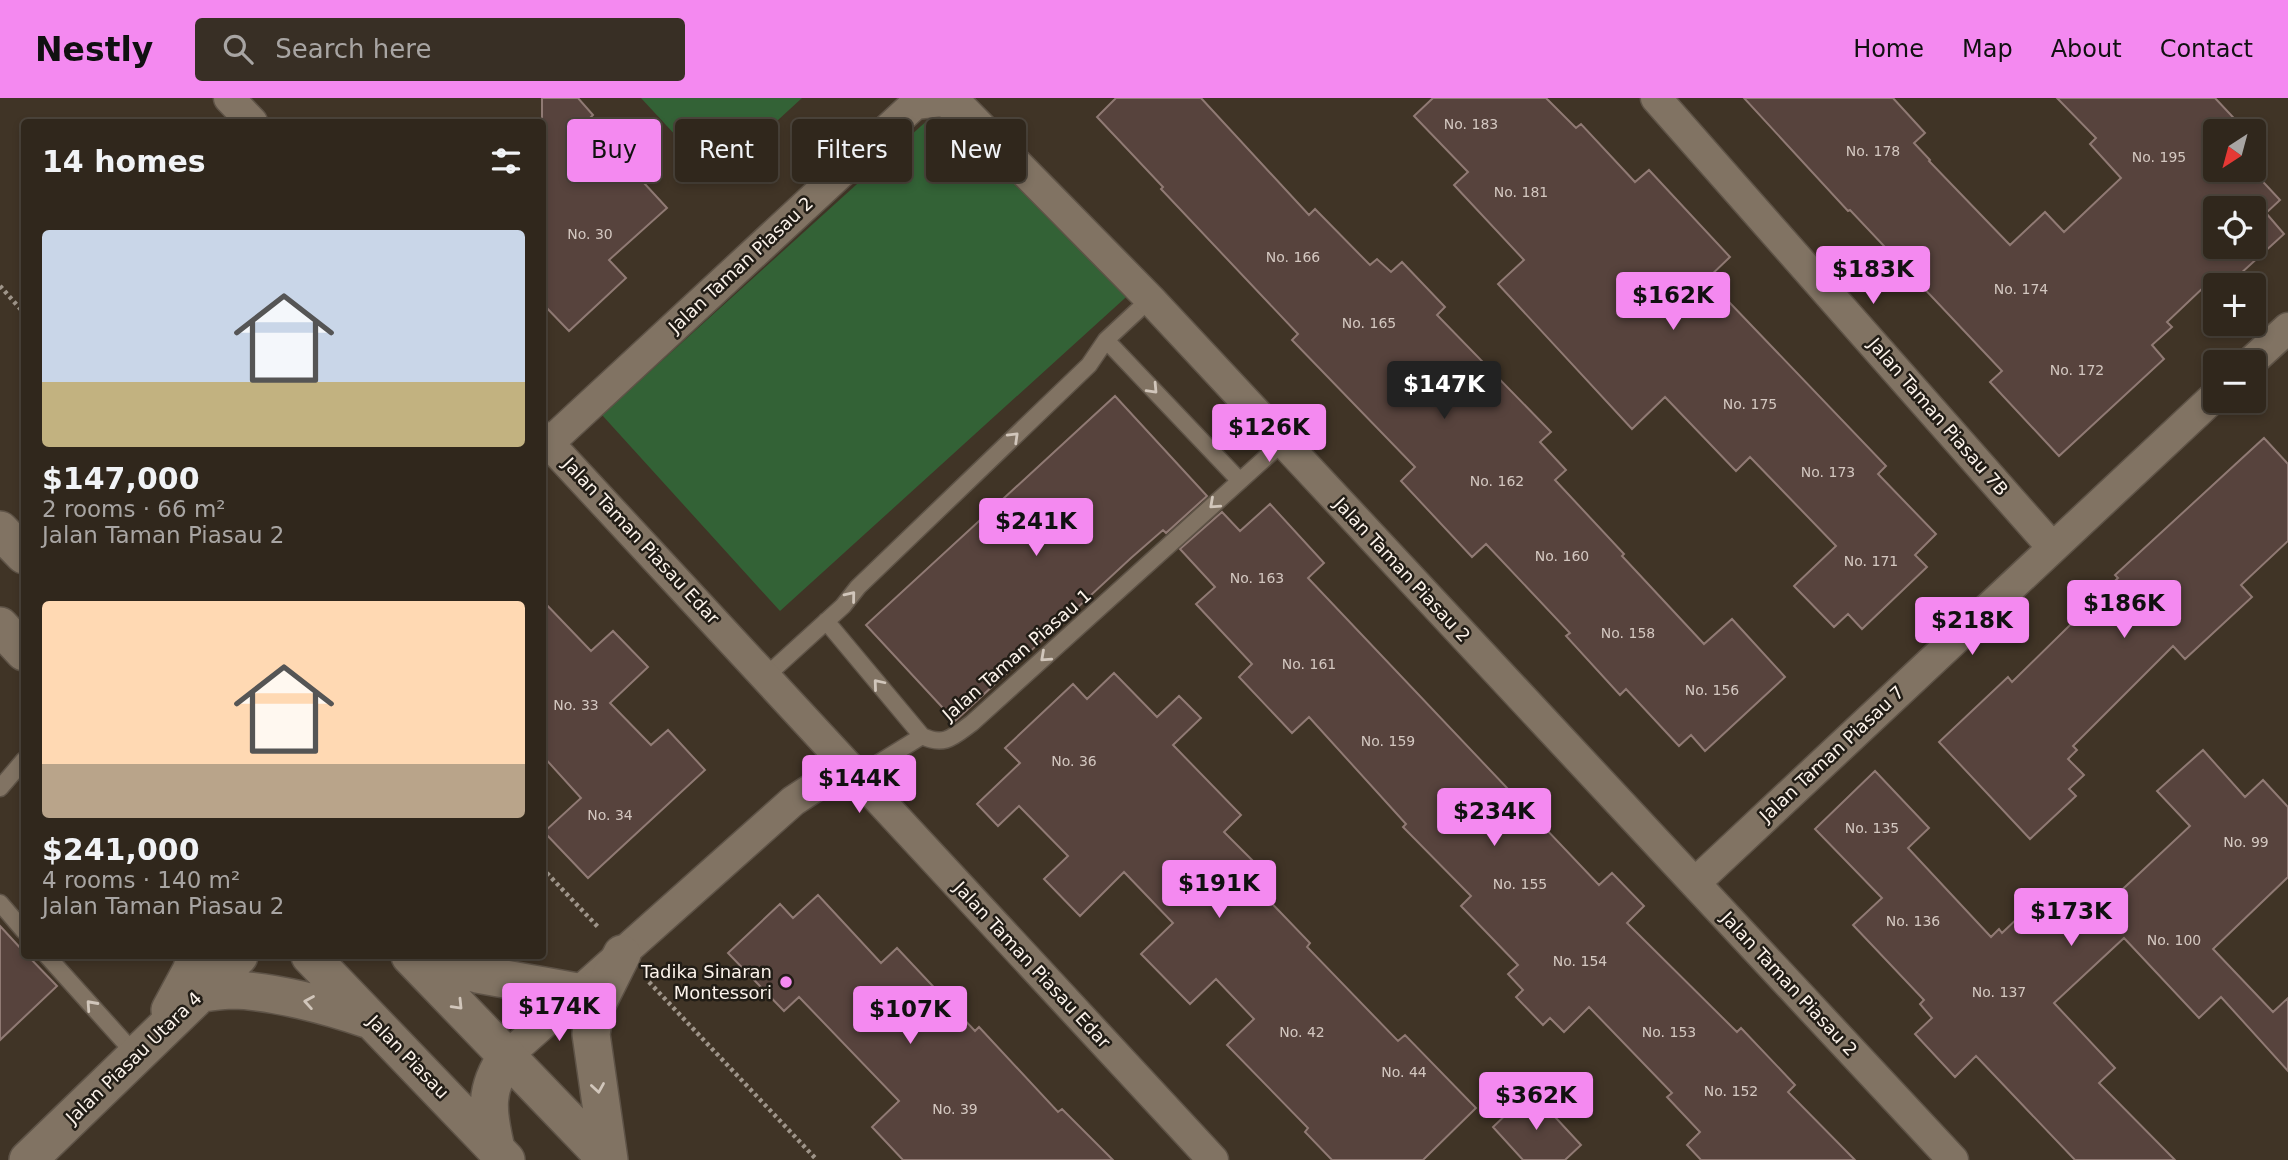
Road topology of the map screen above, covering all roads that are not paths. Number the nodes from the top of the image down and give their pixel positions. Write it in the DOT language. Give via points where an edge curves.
graph roads {
  1 [pos="229,98"];
  2 [pos="1656,98"];
  3 [pos="249,119"];
  4 [pos="1150,299"];
  5 [pos="2288,328"];
  6 [pos="1106,340"];
  7 [pos="2264,350"];
  8 [pos="2203,407"];
  9 [pos="546,440"];
  10 [pos="1283,442"];
  11 [pos="1240,481"];
  12 [pos="0,530"];
  13 [pos="2052,547"];
  14 [pos="21,552"];
  15 [pos="826,621"];
  16 [pos="0,626"];
  17 [pos="21,649"];
  18 [pos="766,676"];
  19 [pos="922,736"];
  20 [pos="20,766"];
  21 [pos="852,771"];
  22 [pos="0,788"];
  23 [pos="1695,883"];
  24 [pos="0,903"];
  25 [pos="21,928"];
  26 [pos="622,954"];
  27 [pos="55,959"];
  28 [pos="235,959"];
  29 [pos="313,959"];
  30 [pos="414,959"];
  31 [pos="431,959"];
  32 [pos="577,992"];
  33 [pos="180,1005"];
  34 [pos="374,1022"];
  35 [pos="507,1056"];
  36 [pos="501,1154"];
  37 [pos="28,1160"];
  38 [pos="608,1160"];
  39 [pos="1213,1160"];
  40 [pos="1953,1160"];
  1 -- 3 [label="street"];
  2 -- 13 [label="street, Jalan Taman Piasau 7B"];
  4 -- 6 [label="lane"];
  4 -- 9 [label="street, Jalan Taman Piasau 2" via="963,109 941,101 915,104"];
  4 -- 10 [label="street, Jalan Taman Piasau 2"];
  5 -- 7 [label="street"];
  6 -- 11 [label="lane, one-way"];
  15 -- 6 [label="lane, one-way" via="1089,365"];
  8 -- 13 [label="street, Jalan Taman Piasau 7"];
  9 -- 18 [label="street, Jalan Taman Piasau Edar"];
  10 -- 11 [label="lane, Jalan Taman Piasau 1"];
  10 -- 23 [label="street, Jalan Taman Piasau 2"];
  11 -- 19 [label="lane, Jalan Taman Piasau 1, one-way" via="972,723 951,739 935,742"];
  12 -- 14 [label="street"];
  13 -- 23 [label="street, Jalan Taman Piasau 7"];
  15 -- 18 [label="lane"];
  19 -- 15 [label="lane, one-way"];
  16 -- 17 [label="street"];
  18 -- 21 [label="street, Jalan Taman Piasau Edar"];
  19 -- 21 [label="lane" via="872,767"];
  20 -- 22 [label="lane"];
  21 -- 26 [label="street" via="822,782 793,801"];
  21 -- 39 [label="street, Jalan Taman Piasau Edar"];
  23 -- 40 [label="street, Jalan Taman Piasau 2"];
  24 -- 25 [label="lane"];
  26 -- 32 [label="street"];
  26 -- 38 [label="street, one-way" via="596,1006 591,1034"];
  33 -- 27 [label="lane, one-way"];
  28 -- 33 [label="street, Jalan Piasau Utara 4"];
  29 -- 34 [label="street, Jalan Piasau"];
  30 -- 35 [label="street, one-way"];
  31 -- 32 [label="street" via="477,974"];
  32 -- 35 [label="street"];
  34 -- 33 [label="street, one-way" via="329,1006 233,990"];
  33 -- 37 [label="street, Jalan Piasau Utara 4"];
  34 -- 36 [label="street, Jalan Piasau"];
  35 -- 36 [label="street" via="495,1073 488,1115"];
  35 -- 38 [label="street"];
}
